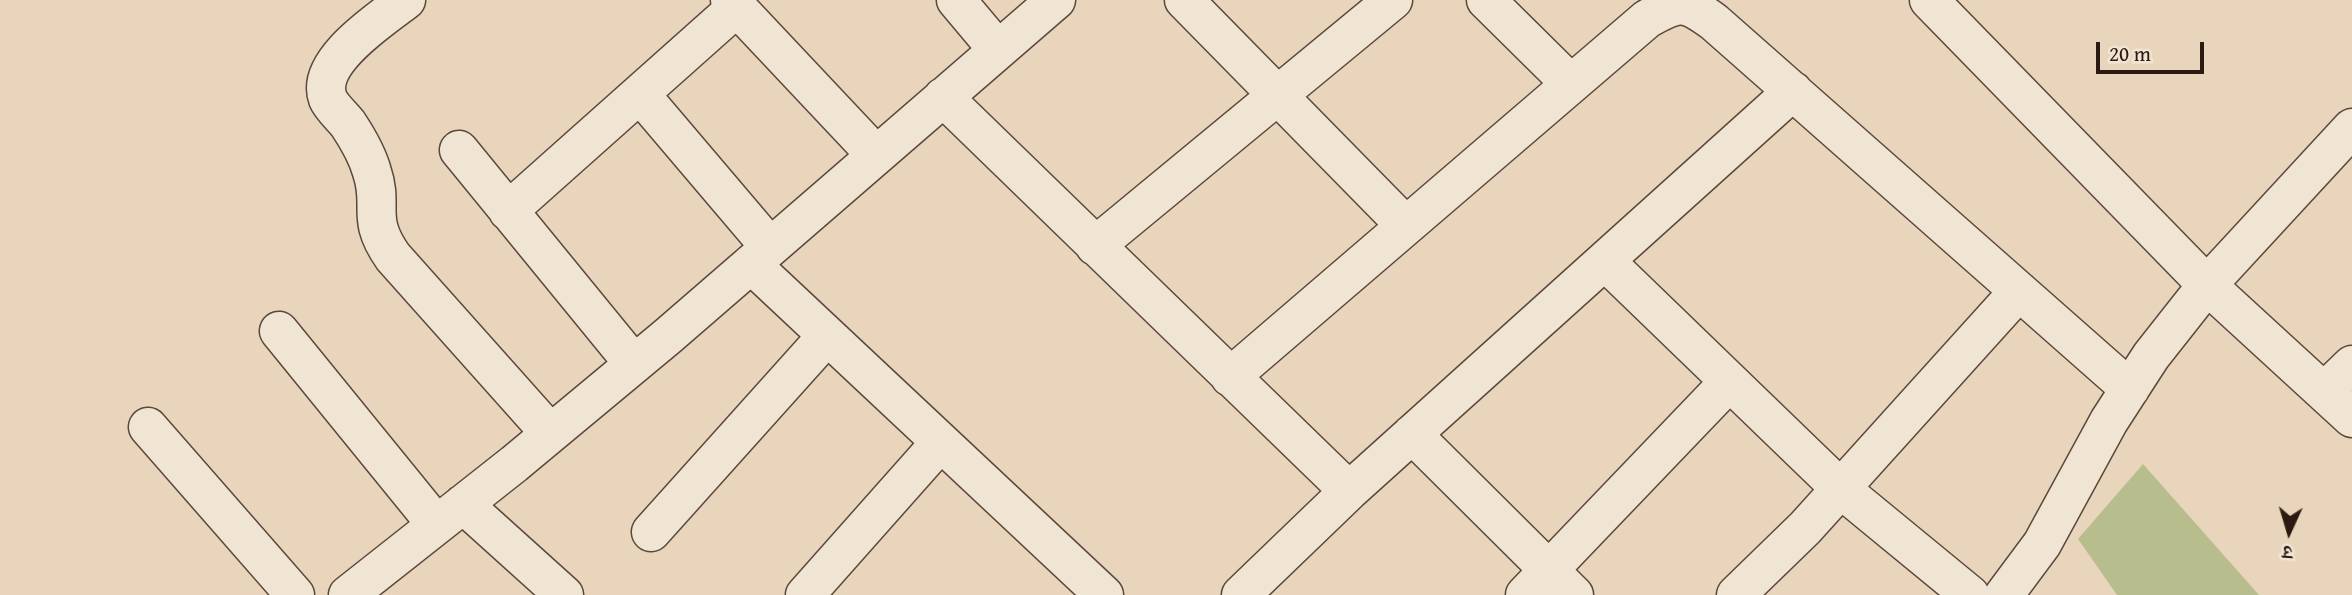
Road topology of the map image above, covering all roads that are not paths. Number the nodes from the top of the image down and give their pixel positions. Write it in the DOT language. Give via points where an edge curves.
graph roads {
  1 [pos="405,0"];
  2 [pos="956,0"];
  3 [pos="1056,0"];
  4 [pos="1184,0"];
  5 [pos="1393,0"];
  6 [pos="1486,0"];
  7 [pos="1930,0"];
  8 [pos="1672,2"];
  9 [pos="733,4"];
  10 [pos="998,50"];
  11 [pos="1571,84"];
  12 [pos="1793,91"];
  13 [pos="640,94"];
  14 [pos="1278,96"];
  15 [pos="943,97"];
  16 [pos="2352,128"];
  17 [pos="459,150"];
  18 [pos="876,155"];
  19 [pos="508,211"];
  20 [pos="1405,226"];
  21 [pos="1095,246"];
  22 [pos="760,256"];
  23 [pos="1605,261"];
  24 [pos="2207,285"];
  25 [pos="2020,291"];
  26 [pos="279,331"];
  27 [pos="827,337"];
  28 [pos="634,364"];
  29 [pos="2352,365"];
  30 [pos="1230,377"];
  31 [pos="1729,382"];
  32 [pos="2130,388"];
  33 [pos="2324,393"];
  34 [pos="2352,418"];
  35 [pos="148,427"];
  36 [pos="551,433"];
  37 [pos="1412,434"];
  38 [pos="939,444"];
  39 [pos="1841,489"];
  40 [pos="1349,491"];
  41 [pos="450,514"];
  42 [pos="651,532"];
  43 [pos="1550,587"];
  44 [pos="295,595"];
  45 [pos="348,595"];
  46 [pos="564,595"];
  47 [pos="805,595"];
  48 [pos="1104,595"];
  49 [pos="1241,595"];
  50 [pos="1736,595"];
  51 [pos="1970,595"];
  52 [pos="2004,595"];
  1 -- 36 [label="street" via="332,66 324,82 329,101 366,154 374,176 374,216 380,239"];
  2 -- 10 [label="street"];
  3 -- 10 [label="street"];
  4 -- 14 [label="street"];
  5 -- 14 [label="street"];
  6 -- 11 [label="street"];
  7 -- 24 [label="street"];
  8 -- 11 [label="street"];
  8 -- 12 [label="street" via="1692,6"];
  9 -- 13 [label="street"];
  9 -- 18 [label="street"];
  10 -- 15 [label="street"];
  11 -- 20 [label="street"];
  12 -- 23 [label="street"];
  12 -- 25 [label="street"];
  13 -- 19 [label="street"];
  13 -- 22 [label="street"];
  14 -- 20 [label="street"];
  14 -- 21 [label="street"];
  15 -- 18 [label="street"];
  15 -- 21 [label="street"];
  16 -- 24 [label="street"];
  17 -- 19 [label="street"];
  18 -- 22 [label="street"];
  19 -- 28 [label="street"];
  20 -- 30 [label="street"];
  21 -- 30 [label="street"];
  22 -- 27 [label="street"];
  22 -- 28 [label="street"];
  23 -- 31 [label="street"];
  23 -- 37 [label="street"];
  24 -- 32 [label="street"];
  24 -- 33 [label="street"];
  25 -- 32 [label="street"];
  25 -- 39 [label="street"];
  26 -- 41 [label="street"];
  27 -- 38 [label="street"];
  27 -- 42 [label="street"];
  28 -- 36 [label="street"];
  29 -- 33 [label="street"];
  30 -- 40 [label="street"];
  31 -- 39 [label="street"];
  31 -- 43 [label="street"];
  32 -- 52 [label="street" via="2042,544"];
  33 -- 34 [label="street"];
  35 -- 44 [label="street"];
  36 -- 41 [label="street"];
  37 -- 40 [label="street"];
  37 -- 43 [label="street"];
  38 -- 47 [label="street"];
  38 -- 48 [label="street"];
  39 -- 50 [label="street"];
  39 -- 51 [label="street"];
  40 -- 49 [label="street"];
  41 -- 45 [label="street"];
  41 -- 46 [label="street"];
}
